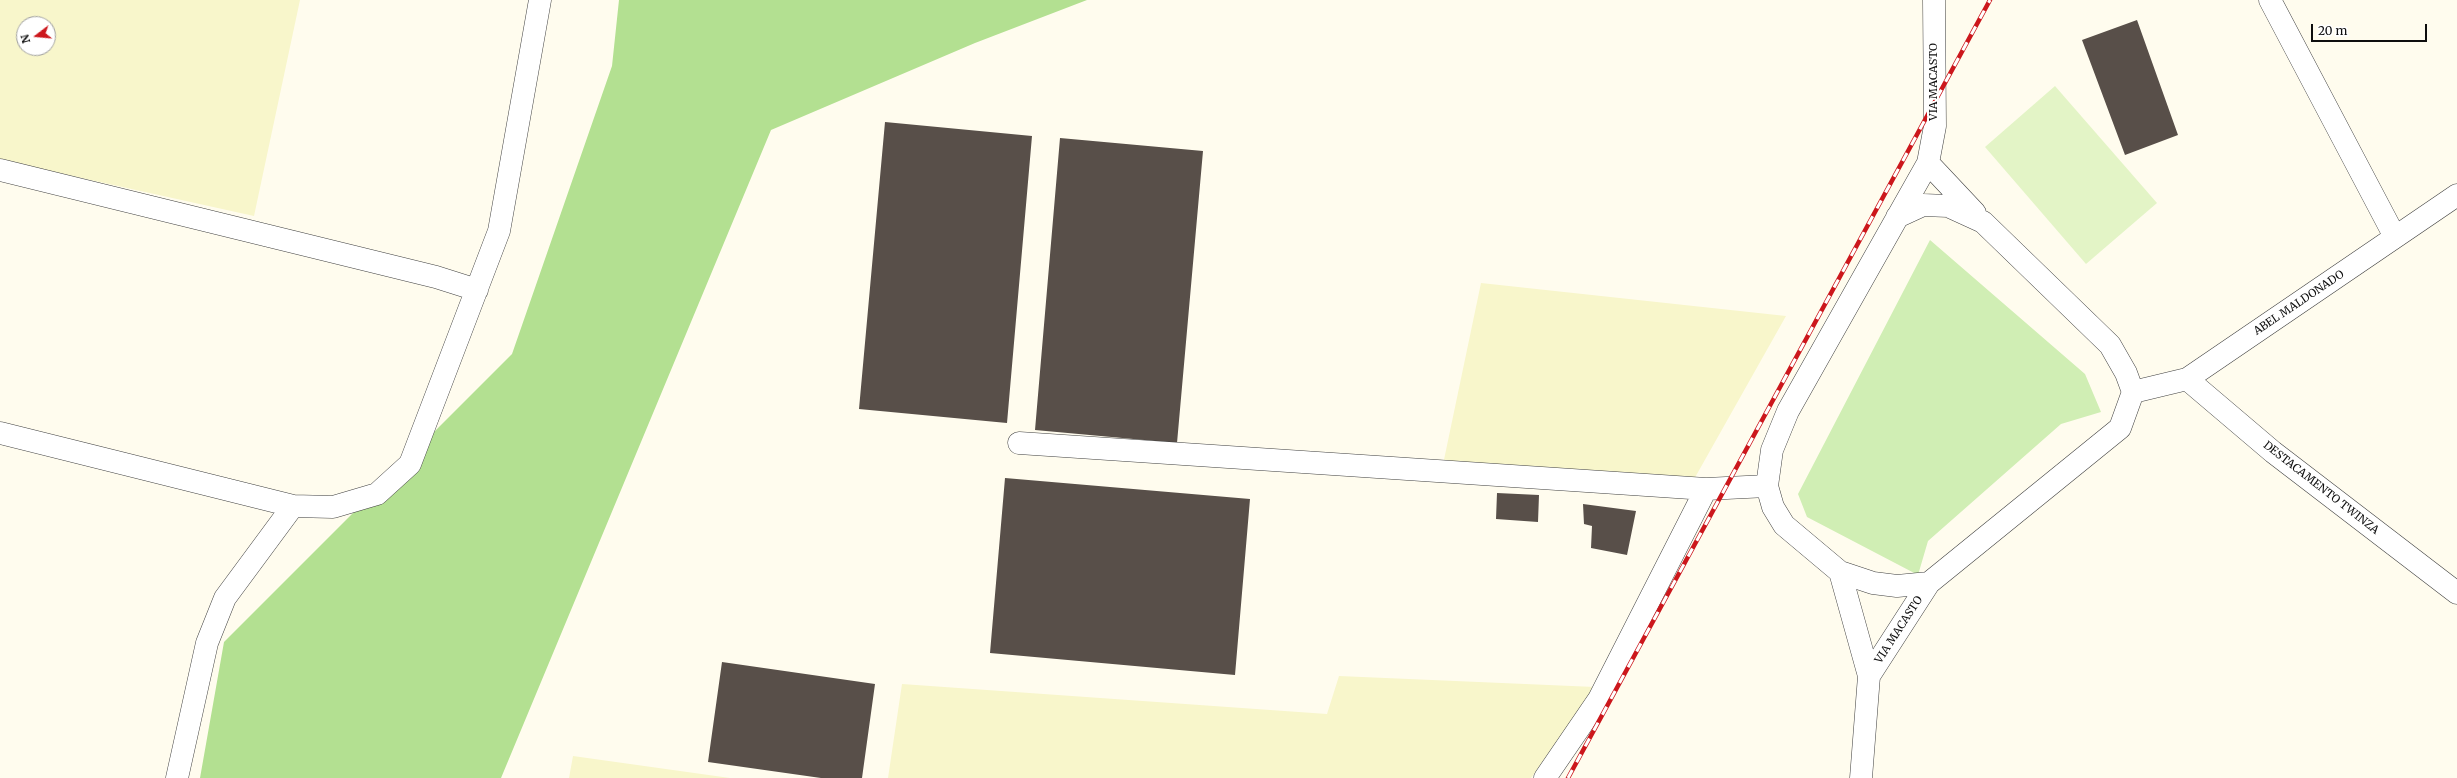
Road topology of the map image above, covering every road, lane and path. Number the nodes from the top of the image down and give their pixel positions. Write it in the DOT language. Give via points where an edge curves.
graph roads {
  1 [pos="540,0"];
  2 [pos="1934,0"];
  3 [pos="2270,0"];
  4 [pos="1928,163"];
  5 [pos="0,170"];
  6 [pos="2457,195"];
  7 [pos="1896,217"];
  8 [pos="1983,222"];
  9 [pos="2395,237"];
  10 [pos="477,290"];
  11 [pos="2187,380"];
  12 [pos="2133,392"];
  13 [pos="0,433"];
  14 [pos="1019,444"];
  15 [pos="1767,486"];
  16 [pos="1706,488"];
  17 [pos="293,506"];
  18 [pos="1840,572"];
  19 [pos="1929,583"];
  20 [pos="2457,593"];
  21 [pos="1869,676"];
  22 [pos="177,778"];
  23 [pos="1545,778"];
  24 [pos="1861,778"];
  1 -- 10 [label="street" via="499,231"];
  2 -- 4 [label="street, VIA MACASTO" via="1935,126"];
  3 -- 9 [label="street"];
  4 -- 7 [label="street, VIA MACASTO"];
  4 -- 8 [label="street"];
  5 -- 10 [label="street" via="436,277"];
  6 -- 9 [label="street, ABEL MALDONADO"];
  7 -- 8 [label="street" via="1923,205 1948,206"];
  7 -- 15 [label="street, VIA MACASTO" via="1788,411 1772,450"];
  8 -- 12 [label="street" via="2110,345 2126,373"];
  9 -- 11 [label="street, ABEL MALDONADO"];
  10 -- 17 [label="street" via="410,464 377,494 333,507"];
  11 -- 12 [label="street, ABEL MALDONADO"];
  11 -- 20 [label="street, DESTACAMENTO TWINZA" via="2273,452"];
  12 -- 19 [label="street, VIA MACASTO" via="2120,428"];
  13 -- 17 [label="street"];
  14 -- 16 [label="street"];
  15 -- 16 [label="street"];
  15 -- 18 [label="street" via="1773,507 1784,524"];
  16 -- 23 [label="street" via="1599,699"];
  17 -- 22 [label="street" via="225,598 207,643"];
  18 -- 19 [label="street" via="1872,583 1897,586"];
  18 -- 21 [label="street, VIA MACASTO"];
  19 -- 21 [label="street, VIA MACASTO"];
  21 -- 24 [label="street, VIA MACASTO"];
}
